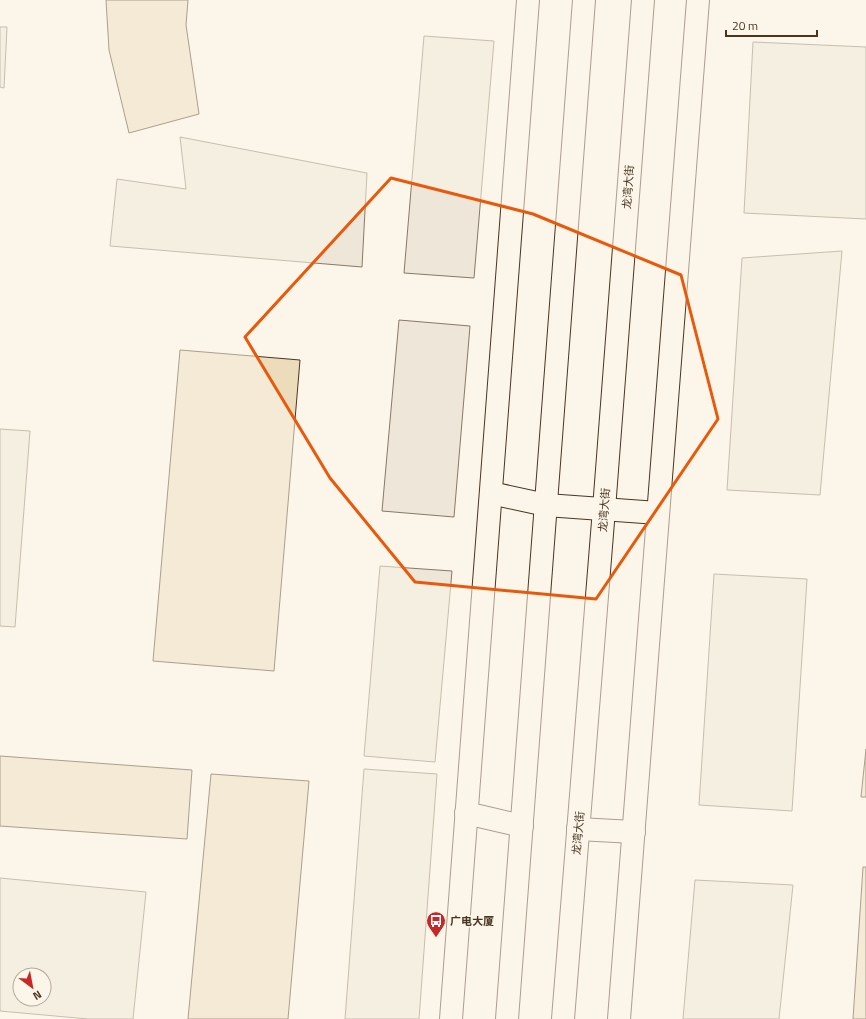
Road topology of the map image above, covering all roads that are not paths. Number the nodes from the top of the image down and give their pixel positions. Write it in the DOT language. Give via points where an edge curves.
graph roads {
  1 [pos="528,0"];
  2 [pos="584,0"];
  3 [pos="643,0"];
  4 [pos="698,0"];
  5 [pos="491,493"];
  6 [pos="546,505"];
  7 [pos="604,509"];
  8 [pos="658,513"];
  9 [pos="466,813"];
  10 [pos="522,826"];
  11 [pos="578,828"];
  12 [pos="634,832"];
  13 [pos="451,1019"];
  14 [pos="507,1019"];
  15 [pos="563,1019"];
  16 [pos="620,1019"];
  1 -- 5 [label="main road"];
  2 -- 6 [label="main road"];
  3 -- 7 [label="main road, 龙湾大街"];
  4 -- 8 [label="main road"];
  5 -- 6 [label="main road"];
  5 -- 9 [label="main road"];
  6 -- 7 [label="main road"];
  6 -- 10 [label="main road"];
  7 -- 8 [label="main road"];
  7 -- 11 [label="main road, 龙湾大街"];
  8 -- 12 [label="main road"];
  9 -- 10 [label="main road"];
  9 -- 13 [label="main road"];
  10 -- 14 [label="main road"];
  11 -- 12 [label="main road"];
  11 -- 15 [label="main road, 龙湾大街"];
  12 -- 16 [label="main road"];
}
